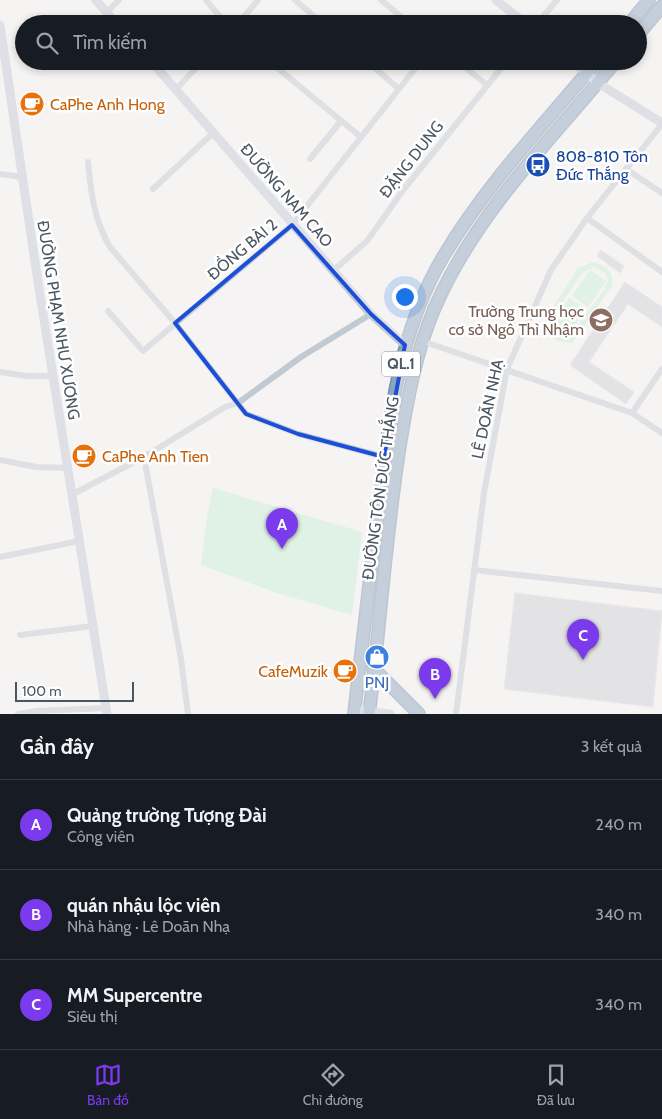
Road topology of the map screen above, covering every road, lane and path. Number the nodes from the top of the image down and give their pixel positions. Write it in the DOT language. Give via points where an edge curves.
graph roads {
  1 [pos="96,0"];
  2 [pos="119,0"];
  3 [pos="206,0"];
  4 [pos="258,0"];
  5 [pos="295,0"];
  6 [pos="381,0"];
  7 [pos="496,0"];
  8 [pos="557,0"];
  9 [pos="649,0"];
  10 [pos="662,6"];
  11 [pos="107,12"];
  12 [pos="110,15"];
  13 [pos="218,15"];
  14 [pos="246,15"];
  15 [pos="312,15"];
  16 [pos="399,15"];
  17 [pos="515,15"];
  18 [pos="544,15"];
  19 [pos="636,15"];
  20 [pos="647,24"];
  21 [pos="0,26"];
  22 [pos="159,70"];
  23 [pos="194,70"];
  24 [pos="280,70"];
  25 [pos="377,70"];
  26 [pos="413,70"];
  27 [pos="468,70"];
  28 [pos="500,70"];
  29 [pos="582,70"];
  30 [pos="590,70"];
  31 [pos="609,70"];
  32 [pos="587,74"];
  33 [pos="598,83"];
  34 [pos="487,85"];
  35 [pos="176,89"];
  36 [pos="399,89"];
  37 [pos="341,121"];
  38 [pos="662,123"];
  39 [pos="213,133"];
  40 [pos="361,137"];
  41 [pos="310,159"];
  42 [pos="88,162"];
  43 [pos="626,169"];
  44 [pos="0,174"];
  45 [pos="22,178"];
  46 [pos="154,188"];
  47 [pos="662,193"];
  48 [pos="587,218"];
  49 [pos="292,225"];
  50 [pos="334,270"];
  51 [pos="662,272"];
  52 [pos="108,311"];
  53 [pos="371,314"];
  54 [pos="175,323"];
  55 [pos="422,341"];
  56 [pos="404,345"];
  57 [pos="507,369"];
  58 [pos="662,369"];
  59 [pos="0,372"];
  60 [pos="53,376"];
  61 [pos="238,403"];
  62 [pos="632,413"];
  63 [pos="662,433"];
  64 [pos="144,457"];
  65 [pos="384,457"];
  66 [pos="0,460"];
  67 [pos="67,468"];
  68 [pos="72,494"];
  69 [pos="79,541"];
  70 [pos="0,557"];
  71 [pos="474,570"];
  72 [pos="662,591"];
  73 [pos="92,626"];
  74 [pos="20,635"];
  75 [pos="374,668"];
  76 [pos="106,711"];
  77 [pos="355,712"];
  78 [pos="369,713"];
  79 [pos="18,714"];
  80 [pos="188,714"];
  81 [pos="390,714"];
  82 [pos="419,714"];
  83 [pos="456,714"];
  1 -- 11 [label="street"];
  2 -- 11 [label="street"];
  3 -- 13 [label="street"];
  4 -- 14 [label="street"];
  5 -- 15 [label="street"];
  6 -- 16 [label="street"];
  7 -- 17 [label="street"];
  8 -- 18 [label="street"];
  9 -- 19 [label="highway"];
  10 -- 20 [label="highway"];
  11 -- 12 [label="street"];
  21 -- 45 [label="street, ĐƯỜNG PHẠM NHƯ XƯƠNG"];
  22 -- 35 [label="street, ĐƯỜNG NAM CAO"];
  23 -- 35 [label="street"];
  24 -- 37 [label="street"];
  25 -- 36 [label="street"];
  26 -- 36 [label="street, ĐỒNG BÀI 2"];
  27 -- 34 [label="street"];
  28 -- 34 [label="street, ĐẶNG DUNG"];
  29 -- 32 [label="street"];
  30 -- 32 [label="highway, ĐƯỜNG TÔN ĐỨC THẮNG / QL.1"];
  31 -- 33 [label="highway, ĐƯỜNG TÔN ĐỨC THẮNG / QL.1"];
  32 -- 33 [label="street"];
  32 -- 56 [label="highway, ĐƯỜNG TÔN ĐỨC THẮNG / QL.1" via="466,221 442,257"];
  33 -- 38 [label="street"];
  33 -- 55 [label="highway, ĐƯỜNG TÔN ĐỨC THẮNG / QL.1" via="498,202 441,293"];
  34 -- 50 [label="street, ĐẶNG DUNG" via="367,241"];
  35 -- 39 [label="street, ĐƯỜNG NAM CAO"];
  36 -- 40 [label="street, ĐỒNG BÀI 2"];
  37 -- 40 [label="street"];
  37 -- 41 [label="street"];
  38 -- 43 [label="street, LÊ DOÃN NHẠ"];
  39 -- 46 [label="street"];
  39 -- 49 [label="street, ĐƯỜNG NAM CAO"];
  40 -- 49 [label="street, ĐỒNG BÀI 2"];
  42 -- 54 [label="street" via="92,203 101,233"];
  43 -- 47 [label="street"];
  43 -- 48 [label="street, LÊ DOÃN NHẠ"];
  44 -- 45 [label="street"];
  45 -- 60 [label="street, ĐƯỜNG PHẠM NHƯ XƯƠNG"];
  48 -- 51 [label="street"];
  48 -- 57 [label="street, LÊ DOÃN NHẠ" via="551,270"];
  49 -- 50 [label="street, ĐƯỜNG NAM CAO"];
  49 -- 54 [label="street, ĐỒNG BÀI 2"];
  50 -- 53 [label="street, ĐƯỜNG NAM CAO"];
  52 -- 54 [label="street, ĐỒNG BÀI 2" via="143,351"];
  53 -- 56 [label="street, ĐƯỜNG NAM CAO"];
  53 -- 61 [label="street" via="301,357"];
  54 -- 61 [label="street"];
  55 -- 57 [label="street"];
  55 -- 75 [label="highway, ĐƯỜNG TÔN ĐỨC THẮNG / QL.1" via="396,468"];
  56 -- 65 [label="highway, ĐƯỜNG TÔN ĐỨC THẮNG / QL.1"];
  57 -- 62 [label="street"];
  57 -- 71 [label="street, LÊ DOÃN NHẠ" via="484,493"];
  58 -- 62 [label="street"];
  59 -- 60 [label="street"];
  60 -- 67 [label="street, ĐƯỜNG PHẠM NHƯ XƯƠNG"];
  61 -- 64 [label="street" via="225,407"];
  61 -- 65 [label="street" via="246,414 298,434"];
  62 -- 63 [label="street"];
  64 -- 68 [label="street"];
  64 -- 80 [label="street"];
  65 -- 77 [label="highway, ĐƯỜNG TÔN ĐỨC THẮNG / QL.1"];
  66 -- 67 [label="street" via="36,467"];
  67 -- 68 [label="street, ĐƯỜNG PHẠM NHƯ XƯƠNG"];
  68 -- 69 [label="street, ĐƯỜNG PHẠM NHƯ XƯƠNG"];
  69 -- 70 [label="street"];
  69 -- 73 [label="street, ĐƯỜNG PHẠM NHƯ XƯƠNG"];
  71 -- 72 [label="street"];
  71 -- 83 [label="street, LÊ DOÃN NHẠ"];
  73 -- 74 [label="street"];
  73 -- 76 [label="street, ĐƯỜNG PHẠM NHƯ XƯƠNG"];
  75 -- 78 [label="highway, ĐƯỜNG TÔN ĐỨC THẮNG / QL.1"];
  75 -- 82 [label="highway"];
  76 -- 79 [label="street, ĐƯỜNG PHẠM NHƯ XƯƠNG"];
  77 -- 78 [label="street"];
  78 -- 81 [label="street"];
}
